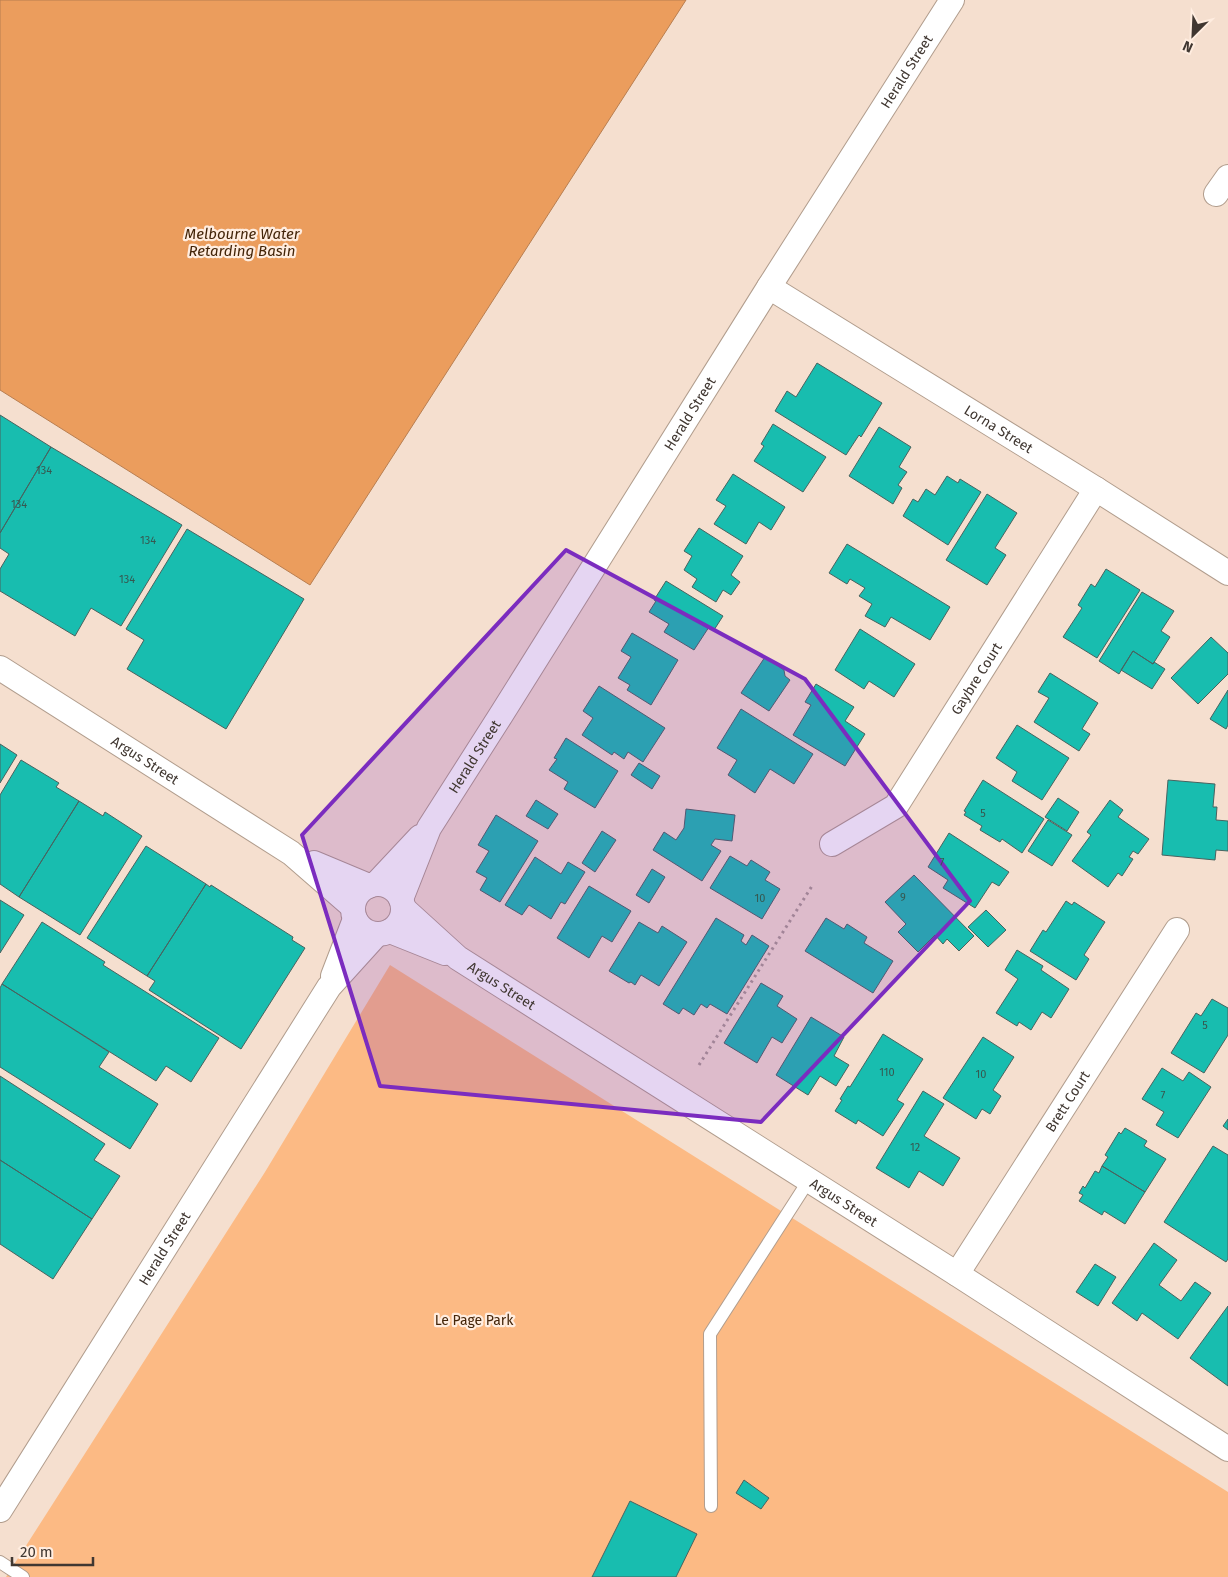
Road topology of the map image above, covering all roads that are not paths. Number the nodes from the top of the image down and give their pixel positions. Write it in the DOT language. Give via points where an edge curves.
graph roads {
  1 [pos="952,0"];
  2 [pos="769,287"];
  3 [pos="1096,490"];
  4 [pos="1228,573"];
  5 [pos="0,668"];
  6 [pos="429,828"];
  7 [pos="832,844"];
  8 [pos="292,853"];
  9 [pos="372,885"];
  10 [pos="402,903"];
  11 [pos="354,913"];
  12 [pos="1177,930"];
  13 [pos="383,933"];
  14 [pos="458,958"];
  15 [pos="329,987"];
  16 [pos="809,1180"];
  17 [pos="957,1274"];
  18 [pos="1228,1449"];
  19 [pos="711,1506"];
  20 [pos="0,1510"];
  21 [pos="0,1562"];
  22 [pos="23,1577"];
  1 -- 2 [label="street, Herald Street"];
  2 -- 3 [label="street, Lorna Street"];
  2 -- 6 [label="street, Herald Street"];
  3 -- 4 [label="street, Lorna Street"];
  3 -- 7 [label="street, Gaybre Court" via="896,806"];
  5 -- 8 [label="street, Argus Street"];
  6 -- 9 [label="street, Herald Street"];
  6 -- 10 [label="street, Herald Street"];
  8 -- 9 [label="street, Argus Street"];
  8 -- 11 [label="street, Argus Street"];
  9 -- 10 [label="street" via="391,888"];
  9 -- 11 [label="street" via="358,894"];
  10 -- 13 [label="street" via="400,921"];
  10 -- 14 [label="street, Argus Street"];
  11 -- 13 [label="street" via="364,930"];
  11 -- 15 [label="street, Herald Street"];
  12 -- 17 [label="street, Brett Court"];
  13 -- 14 [label="street, Argus Street"];
  13 -- 15 [label="street, Herald Street"];
  14 -- 16 [label="street, Argus Street"];
  15 -- 20 [label="street, Herald Street"];
  16 -- 17 [label="street, Argus Street"];
  16 -- 19 [label="lane" via="710,1334"];
  17 -- 18 [label="street, Argus Street"];
  21 -- 22 [label="lane"];
}
